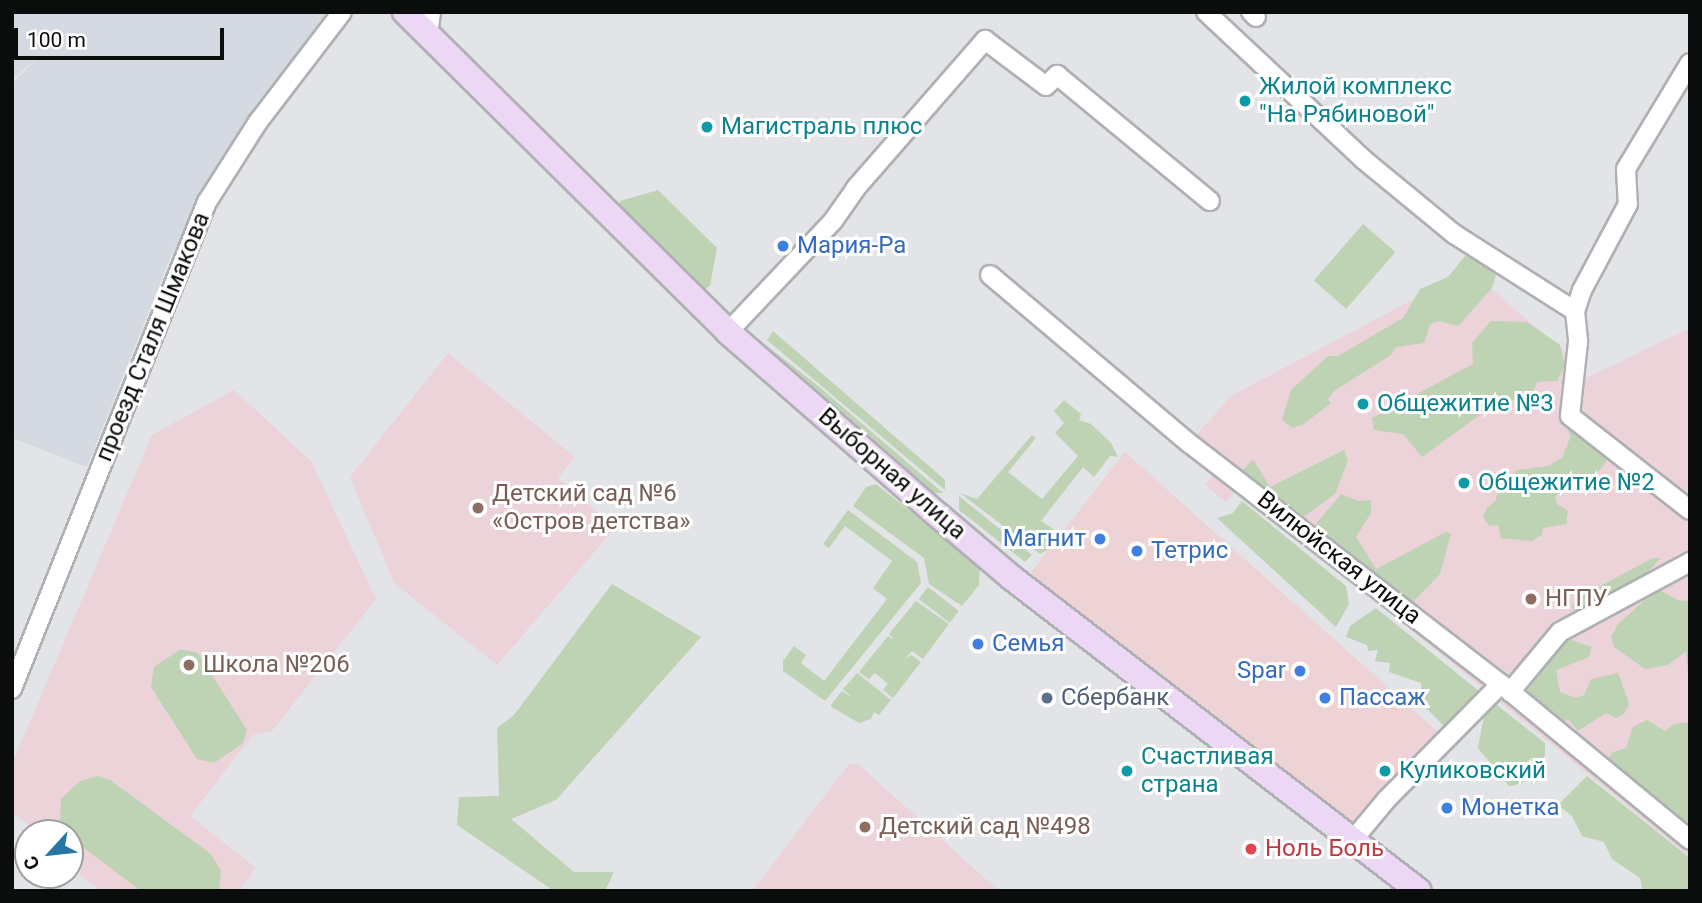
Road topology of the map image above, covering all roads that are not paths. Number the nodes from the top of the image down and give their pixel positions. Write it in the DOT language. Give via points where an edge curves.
graph roads {
  1 [pos="342,12"];
  2 [pos="405,12"];
  3 [pos="1210,14"];
  4 [pos="430,23"];
  5 [pos="1690,64"];
  6 [pos="1210,201"];
  7 [pos="990,275"];
  8 [pos="1575,311"];
  9 [pos="728,332"];
  10 [pos="1690,510"];
  11 [pos="1690,562"];
  12 [pos="1506,688"];
  13 [pos="12,689"];
  14 [pos="1690,840"];
  15 [pos="1352,841"];
  16 [pos="1419,891"];
  1 -- 13 [label="street, проезд Сталя Шмакова" via="258,122 207,202"];
  2 -- 4 [label="main road, Выборная улица"];
  3 -- 8 [label="street" via="1364,160 1454,234"];
  4 -- 9 [label="main road, Выборная улица"];
  5 -- 8 [label="street" via="1626,169 1628,204 1596,260"];
  6 -- 9 [label="street" via="1057,75 1046,86 985,40 855,188 833,221"];
  7 -- 12 [label="street, Вилюйская улица" via="1189,443"];
  8 -- 10 [label="street" via="1578,342 1570,416"];
  9 -- 15 [label="main road, Выборная улица" via="1012,578"];
  11 -- 12 [label="street" via="1560,632"];
  12 -- 14 [label="street, Вилюйская улица"];
  12 -- 15 [label="street" via="1387,799"];
  15 -- 16 [label="main road, Выборная улица"];
}
